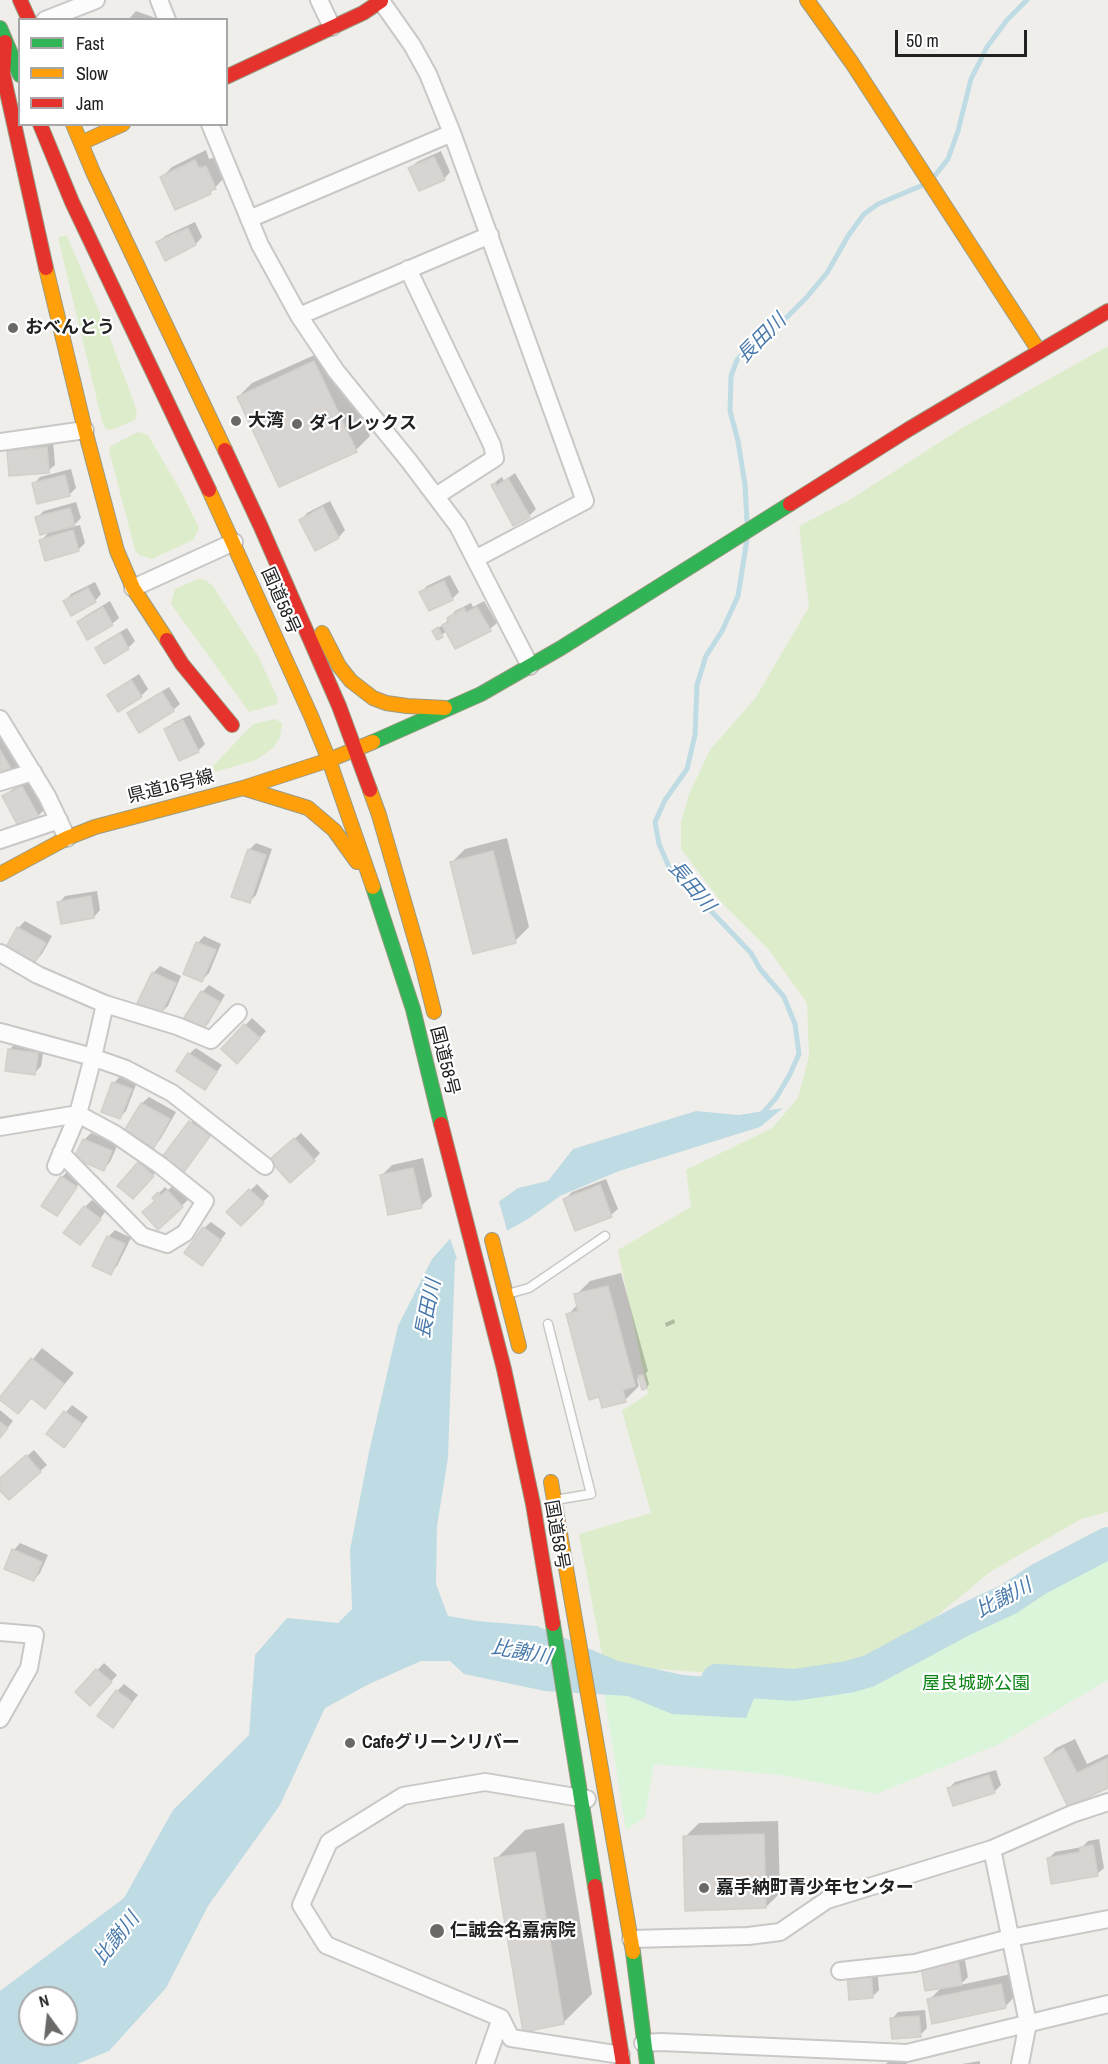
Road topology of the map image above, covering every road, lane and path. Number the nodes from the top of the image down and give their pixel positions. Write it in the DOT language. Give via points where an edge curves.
graph roads {
  1 [pos="20,0"];
  2 [pos="96,0"];
  3 [pos="159,0"];
  4 [pos="319,0"];
  5 [pos="807,0"];
  6 [pos="381,1"];
  7 [pos="28,18"];
  8 [pos="50,18"];
  9 [pos="166,18"];
  10 [pos="332,27"];
  11 [pos="3,35"];
  12 [pos="18,70"];
  13 [pos="228,76"];
  14 [pos="41,126"];
  15 [pos="74,126"];
  16 [pos="119,126"];
  17 [pos="211,126"];
  18 [pos="452,133"];
  19 [pos="81,143"];
  20 [pos="19,144"];
  21 [pos="0,145"];
  22 [pos="249,219"];
  23 [pos="490,235"];
  24 [pos="408,269"];
  25 [pos="1108,311"];
  26 [pos="299,316"];
  27 [pos="1039,351"];
  28 [pos="85,430"];
  29 [pos="0,442"];
  30 [pos="436,495"];
  31 [pos="234,542"];
  32 [pos="475,559"];
  33 [pos="134,588"];
  34 [pos="289,592"];
  35 [pos="530,666"];
  36 [pos="450,708"];
  37 [pos="0,719"];
  38 [pos="232,725"];
  39 [pos="356,749"];
  40 [pos="329,760"];
  41 [pos="33,772"];
  42 [pos="0,782"];
  43 [pos="243,788"];
  44 [pos="59,820"];
  45 [pos="67,838"];
  46 [pos="0,840"];
  47 [pos="0,874"];
  48 [pos="372,884"];
  49 [pos="0,953"];
  50 [pos="105,1004"];
  51 [pos="238,1013"];
  52 [pos="437,1023"];
  53 [pos="0,1032"];
  54 [pos="93,1057"];
  55 [pos="78,1114"];
  56 [pos="0,1127"];
  57 [pos="265,1166"];
  58 [pos="489,1228"];
  59 [pos="605,1236"];
  60 [pos="507,1294"];
  61 [pos="486,1301"];
  62 [pos="548,1324"];
  63 [pos="523,1363"];
  64 [pos="547,1466"];
  65 [pos="555,1500"];
  66 [pos="533,1504"];
  67 [pos="0,1632"];
  68 [pos="0,1719"];
  69 [pos="582,1799"];
  70 [pos="606,1801"];
  71 [pos="1108,1802"];
  72 [pos="992,1849"];
  73 [pos="1108,1919"];
  74 [pos="1010,1938"];
  75 [pos="631,1939"];
  76 [pos="840,1971"];
  77 [pos="1108,2004"];
  78 [pos="501,2018"];
  79 [pos="1028,2022"];
  80 [pos="643,2043"];
  81 [pos="622,2060"];
  82 [pos="485,2064"];
  83 [pos="647,2064"];
  84 [pos="1020,2064"];
  1 -- 7 [label="main road"];
  2 -- 8 [label="street"];
  3 -- 9 [label="street"];
  4 -- 10 [label="street"];
  5 -- 27 [label="main road"];
  6 -- 10 [label="main road"];
  6 -- 18 [label="street" via="428,74"];
  10 -- 13 [label="main road"];
  11 -- 12 [label="main road"];
  11 -- 20 [label="main road" via="3,74"];
  14 -- 31 [label="main road, 国道58号" via="72,202"];
  15 -- 19 [label="main road, 国道58号"];
  16 -- 19 [label="main road"];
  17 -- 22 [label="street"];
  18 -- 22 [label="street"];
  18 -- 23 [label="street"];
  19 -- 34 [label="main road, 国道58号"];
  20 -- 21 [label="street"];
  20 -- 28 [label="main road"];
  22 -- 26 [label="street"];
  23 -- 24 [label="street"];
  23 -- 32 [label="street" via="585,501"];
  24 -- 26 [label="street"];
  24 -- 30 [label="street" via="495,458"];
  25 -- 27 [label="main road, 県道16号線"];
  26 -- 30 [label="street" via="336,371"];
  27 -- 35 [label="main road, 県道16号線"];
  28 -- 29 [label="street"];
  28 -- 33 [label="main road" via="117,550"];
  30 -- 32 [label="street"];
  31 -- 33 [label="street"];
  31 -- 40 [label="main road, 国道58号"];
  32 -- 35 [label="street"];
  33 -- 38 [label="main road" via="183,664"];
  34 -- 36 [label="main road" via="319,627 339,666 364,692 386,703"];
  34 -- 39 [label="main road, 国道58号"];
  35 -- 36 [label="main road, 県道16号線"];
  36 -- 39 [label="main road, 県道16号線"];
  37 -- 41 [label="street"];
  39 -- 40 [label="main road, 県道16号線"];
  39 -- 52 [label="main road, 国道58号" via="390,848"];
  40 -- 43 [label="main road, 県道16号線"];
  40 -- 48 [label="main road, 国道58号"];
  41 -- 42 [label="street"];
  41 -- 44 [label="street"];
  43 -- 45 [label="main road, 県道16号線" via="118,819"];
  43 -- 48 [label="main road" via="308,808 334,830"];
  44 -- 45 [label="street"];
  44 -- 46 [label="street"];
  45 -- 47 [label="main road, 県道16号線"];
  48 -- 61 [label="main road, 国道58号" via="413,1009"];
  49 -- 50 [label="street" via="38,975"];
  50 -- 51 [label="street" via="211,1040"];
  50 -- 54 [label="street"];
  53 -- 54 [label="street"];
  54 -- 55 [label="street"];
  54 -- 57 [label="street" via="172,1092"];
  55 -- 55 [label="street" via="59,1159 142,1236 167,1244 185,1233 205,1201 151,1158"];
  55 -- 56 [label="street"];
  58 -- 60 [label="main road"];
  59 -- 60 [label="lane" via="529,1288"];
  60 -- 61 [label="lane"];
  60 -- 63 [label="main road"];
  61 -- 66 [label="main road, 国道58号"];
  62 -- 65 [label="lane" via="591,1494"];
  64 -- 65 [label="main road, 国道58号"];
  65 -- 66 [label="lane"];
  65 -- 70 [label="main road, 国道58号"];
  66 -- 69 [label="main road, 国道58号"];
  67 -- 68 [label="street" via="35,1635 29,1668"];
  69 -- 70 [label="street"];
  69 -- 78 [label="street" via="485,1782 403,1796 330,1842 301,1905 326,1945"];
  69 -- 81 [label="main road, 国道58号"];
  70 -- 75 [label="main road, 国道58号"];
  71 -- 72 [label="street"];
  72 -- 74 [label="street"];
  72 -- 75 [label="street" via="827,1900 780,1932"];
  73 -- 74 [label="street"];
  74 -- 76 [label="street" via="915,1964"];
  74 -- 79 [label="street"];
  75 -- 80 [label="main road, 国道58号"];
  77 -- 79 [label="street"];
  78 -- 81 [label="street" via="511,2038"];
  78 -- 82 [label="street"];
  79 -- 80 [label="street" via="907,2053"];
  79 -- 84 [label="street"];
  80 -- 83 [label="main road, 国道58号"];
}
